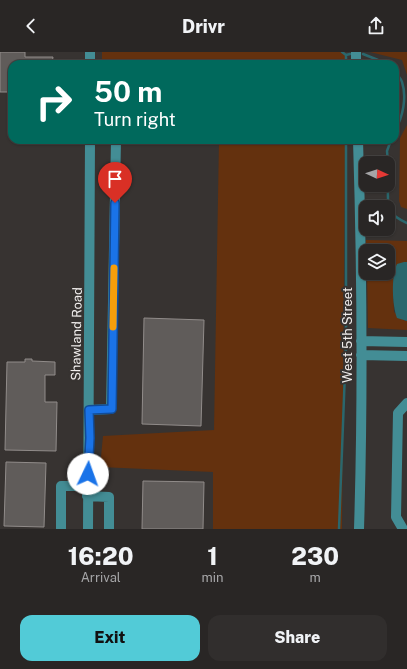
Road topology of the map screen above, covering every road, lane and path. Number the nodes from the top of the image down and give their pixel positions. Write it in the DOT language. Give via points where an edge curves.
graph roads {
  1 [pos="90,144"];
  2 [pos="116,144"];
  3 [pos="358,144"];
  4 [pos="361,341"];
  5 [pos="407,342"];
  6 [pos="361,355"];
  7 [pos="407,356"];
  8 [pos="407,403"];
  9 [pos="89,410"];
  10 [pos="402,451"];
  11 [pos="87,491"];
  12 [pos="61,529"];
  13 [pos="88,529"];
  14 [pos="108,529"];
  15 [pos="359,529"];
  16 [pos="403,529"];
  1 -- 9 [label="street, Shawland Road"];
  2 -- 9 [label="street" via="112,409"];
  3 -- 4 [label="street, West 5th Street"];
  4 -- 5 [label="street"];
  4 -- 6 [label="street, West 5th Street"];
  6 -- 7 [label="street"];
  6 -- 15 [label="street, West 5th Street"];
  8 -- 10 [label="street" via="398,413"];
  9 -- 11 [label="street, Shawland Road"];
  10 -- 16 [label="street" via="396,517"];
  11 -- 12 [label="street" via="61,486"];
  11 -- 13 [label="street, Shawland Road"];
  11 -- 14 [label="street" via="109,497"];
}
